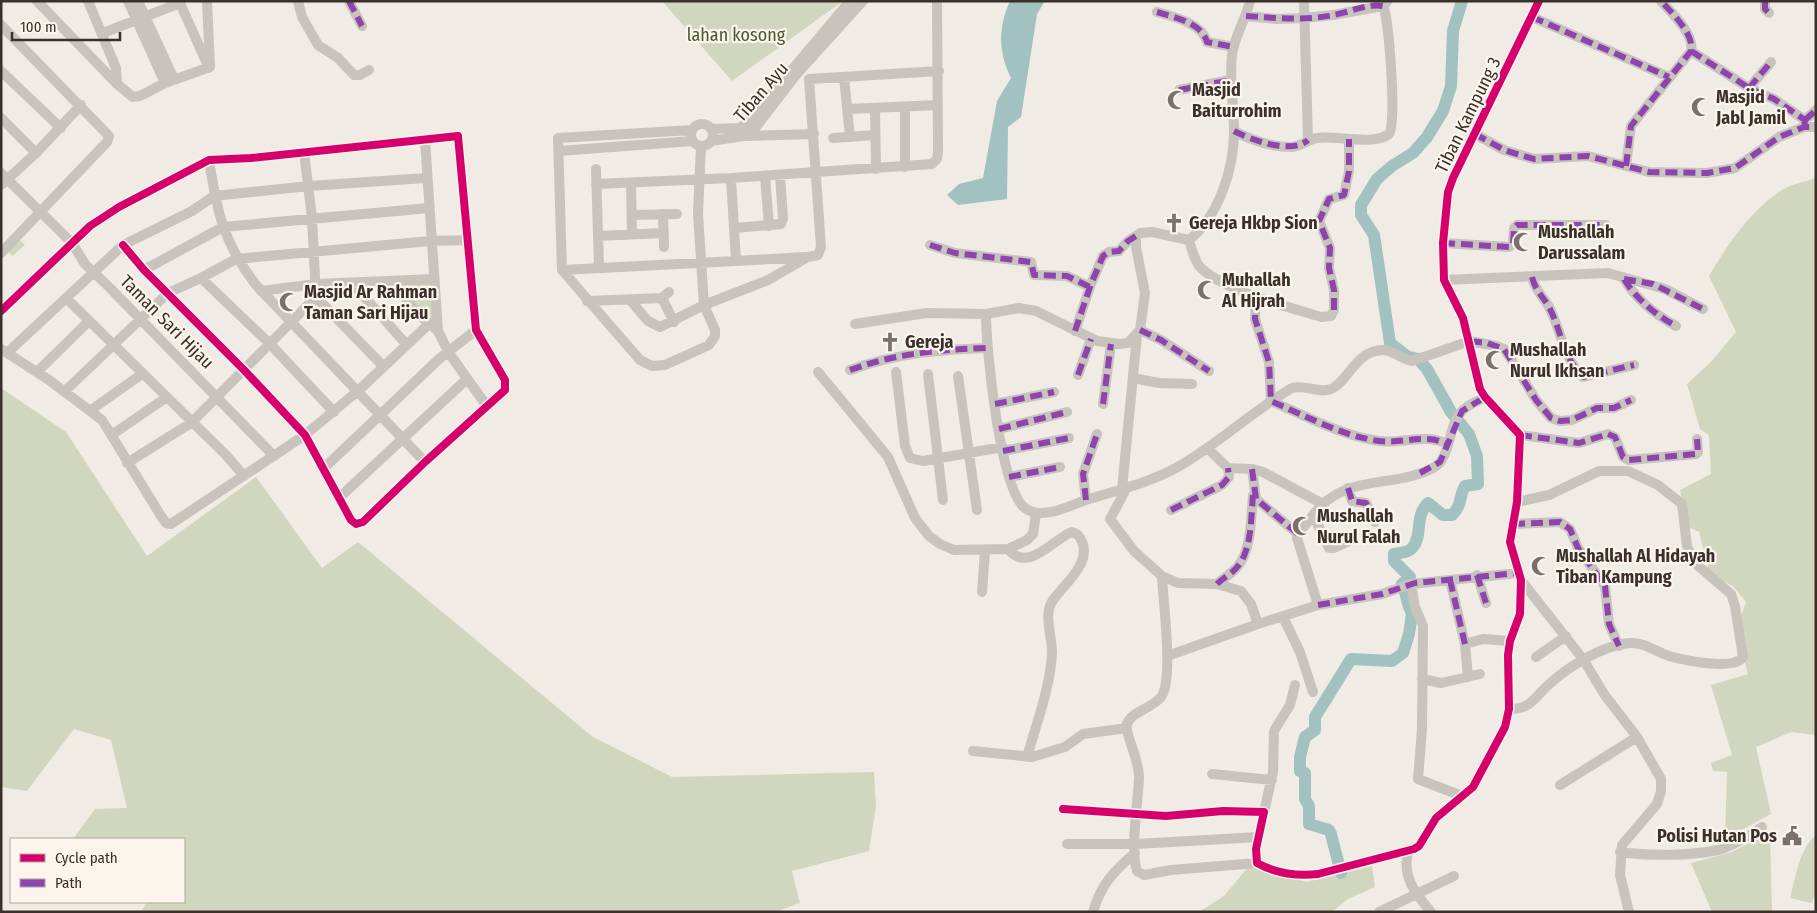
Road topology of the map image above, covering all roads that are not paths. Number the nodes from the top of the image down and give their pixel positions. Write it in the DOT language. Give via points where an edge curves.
graph roads {
  1 [pos="36,1"];
  2 [pos="128,1"];
  3 [pos="138,1"];
  4 [pos="207,1"];
  5 [pos="298,1"];
  6 [pos="349,1"];
  7 [pos="850,1"];
  8 [pos="863,1"];
  9 [pos="937,1"];
  10 [pos="1250,1"];
  11 [pos="1304,1"];
  12 [pos="1539,1"];
  13 [pos="1661,1"];
  14 [pos="1765,1"];
  15 [pos="179,2"];
  16 [pos="88,3"];
  17 [pos="1385,4"];
  18 [pos="1157,12"];
  19 [pos="1769,13"];
  20 [pos="1246,16"];
  21 [pos="1532,17"];
  22 [pos="140,18"];
  23 [pos="1305,18"];
  24 [pos="1,25"];
  25 [pos="362,26"];
  26 [pos="103,33"];
  27 [pos="1234,46"];
  28 [pos="1691,51"];
  29 [pos="1771,62"];
  30 [pos="209,68"];
  31 [pos="369,70"];
  32 [pos="1,71"];
  33 [pos="938,71"];
  34 [pos="796,75"];
  35 [pos="844,77"];
  36 [pos="1669,77"];
  37 [pos="809,79"];
  38 [pos="1231,80"];
  39 [pos="170,81"];
  40 [pos="117,84"];
  41 [pos="1749,88"];
  42 [pos="1179,90"];
  43 [pos="81,105"];
  44 [pos="938,105"];
  45 [pos="905,106"];
  46 [pos="875,108"];
  47 [pos="848,109"];
  48 [pos="1816,110"];
  49 [pos="1,118"];
  50 [pos="1804,123"];
  51 [pos="1816,127"];
  52 [pos="61,128"];
  53 [pos="712,128"];
  54 [pos="692,130"];
  55 [pos="1234,131"];
  56 [pos="814,134"];
  57 [pos="1475,134"];
  58 [pos="875,135"];
  59 [pos="744,136"];
  60 [pos="850,137"];
  61 [pos="833,138"];
  62 [pos="1349,139"];
  63 [pos="425,140"];
  64 [pos="1308,140"];
  65 [pos="702,143"];
  66 [pos="559,151"];
  67 [pos="304,152"];
  68 [pos="36,153"];
  69 [pos="209,160"];
  70 [pos="1626,166"];
  71 [pos="905,167"];
  72 [pos="596,169"];
  73 [pos="876,169"];
  74 [pos="816,172"];
  75 [pos="780,175"];
  76 [pos="765,176"];
  77 [pos="426,178"];
  78 [pos="731,178"];
  79 [pos="699,179"];
  80 [pos="3,180"];
  81 [pos="596,184"];
  82 [pos="631,184"];
  83 [pos="309,186"];
  84 [pos="214,196"];
  85 [pos="429,208"];
  86 [pos="37,214"];
  87 [pos="663,214"];
  88 [pos="676,214"];
  89 [pos="632,215"];
  90 [pos="312,218"];
  91 [pos="1606,225"];
  92 [pos="769,226"];
  93 [pos="223,227"];
  94 [pos="734,228"];
  95 [pos="664,233"];
  96 [pos="632,234"];
  97 [pos="598,236"];
  98 [pos="1136,236"];
  99 [pos="467,240"];
  100 [pos="1189,240"];
  101 [pos="430,241"];
  102 [pos="1443,243"];
  103 [pos="69,245"];
  104 [pos="123,245"];
  105 [pos="930,245"];
  106 [pos="664,247"];
  107 [pos="313,252"];
  108 [pos="1,253"];
  109 [pos="808,257"];
  110 [pos="236,259"];
  111 [pos="736,261"];
  112 [pos="701,264"];
  113 [pos="599,267"];
  114 [pos="144,270"];
  115 [pos="562,270"];
  116 [pos="93,273"];
  117 [pos="1532,277"];
  118 [pos="202,278"];
  119 [pos="434,279"];
  120 [pos="1624,279"];
  121 [pos="1444,280"];
  122 [pos="392,281"];
  123 [pos="352,283"];
  124 [pos="316,284"];
  125 [pos="1090,287"];
  126 [pos="261,291"];
  127 [pos="168,293"];
  128 [pos="316,297"];
  129 [pos="1256,297"];
  130 [pos="66,298"];
  131 [pos="630,300"];
  132 [pos="586,301"];
  133 [pos="704,305"];
  134 [pos="1703,309"];
  135 [pos="1,311"];
  136 [pos="986,314"];
  137 [pos="89,320"];
  138 [pos="140,320"];
  139 [pos="293,322"];
  140 [pos="674,322"];
  141 [pos="430,323"];
  142 [pos="855,324"];
  143 [pos="1676,326"];
  144 [pos="476,330"];
  145 [pos="438,331"];
  146 [pos="1075,332"];
  147 [pos="1139,333"];
  148 [pos="1091,339"];
  149 [pos="1470,341"];
  150 [pos="270,344"];
  151 [pos="406,344"];
  152 [pos="1111,344"];
  153 [pos="114,345"];
  154 [pos="986,348"];
  155 [pos="4,351"];
  156 [pos="449,353"];
  157 [pos="1634,365"];
  158 [pos="383,366"];
  159 [pos="244,370"];
  160 [pos="850,370"];
  161 [pos="1209,371"];
  162 [pos="37,372"];
  163 [pos="818,372"];
  164 [pos="896,372"];
  165 [pos="142,374"];
  166 [pos="928,374"];
  167 [pos="1078,375"];
  168 [pos="958,376"];
  169 [pos="1132,378"];
  170 [pos="467,379"];
  171 [pos="1192,384"];
  172 [pos="359,390"];
  173 [pos="65,392"];
  174 [pos="1054,392"];
  175 [pos="167,397"];
  176 [pos="218,397"];
  177 [pos="1485,398"];
  178 [pos="1631,400"];
  179 [pos="1271,401"];
  180 [pos="994,404"];
  181 [pos="1103,404"];
  182 [pos="486,406"];
  183 [pos="91,410"];
  184 [pos="334,412"];
  185 [pos="1067,412"];
  186 [pos="382,415"];
  187 [pos="191,423"];
  188 [pos="999,429"];
  189 [pos="112,434"];
  190 [pos="1097,434"];
  191 [pos="305,435"];
  192 [pos="1520,435"];
  193 [pos="1068,438"];
  194 [pos="404,439"];
  195 [pos="1697,439"];
  196 [pos="1448,444"];
  197 [pos="1207,448"];
  198 [pos="1003,449"];
  199 [pos="968,454"];
  200 [pos="273,455"];
  201 [pos="938,458"];
  202 [pos="426,462"];
  203 [pos="127,463"];
  204 [pos="324,468"];
  205 [pos="1060,468"];
  206 [pos="1228,468"];
  207 [pos="1252,469"];
  208 [pos="244,476"];
  209 [pos="1009,477"];
  210 [pos="1348,488"];
  211 [pos="1124,489"];
  212 [pos="1253,495"];
  213 [pos="340,497"];
  214 [pos="943,500"];
  215 [pos="1086,500"];
  216 [pos="1517,502"];
  217 [pos="1322,503"];
  218 [pos="977,510"];
  219 [pos="1171,510"];
  220 [pos="1036,514"];
  221 [pos="1313,515"];
  222 [pos="1376,522"];
  223 [pos="1513,524"];
  224 [pos="1298,534"];
  225 [pos="1354,539"];
  226 [pos="1008,549"];
  227 [pos="985,551"];
  228 [pos="1162,576"];
  229 [pos="1477,576"];
  230 [pos="1519,576"];
  231 [pos="1450,580"];
  232 [pos="1217,584"];
  233 [pos="1405,586"];
  234 [pos="982,592"];
  235 [pos="1486,603"];
  236 [pos="1318,605"];
  237 [pos="1283,617"];
  238 [pos="1258,624"];
  239 [pos="1566,636"];
  240 [pos="1510,641"];
  241 [pos="1465,644"];
  242 [pos="1619,646"];
  243 [pos="1167,656"];
  244 [pos="1536,657"];
  245 [pos="1584,658"];
  246 [pos="1480,674"];
  247 [pos="1468,677"];
  248 [pos="1422,679"];
  249 [pos="1295,686"];
  250 [pos="1313,692"];
  251 [pos="1509,710"];
  252 [pos="1126,728"];
  253 [pos="1637,737"];
  254 [pos="973,751"];
  255 [pos="1027,757"];
  256 [pos="1212,774"];
  257 [pos="1272,780"];
  258 [pos="1560,784"];
  259 [pos="1462,796"];
  260 [pos="1063,809"];
  261 [pos="1264,812"];
  262 [pos="1136,813"];
  263 [pos="1762,827"];
  264 [pos="1259,837"];
  265 [pos="1067,844"];
  266 [pos="1136,848"];
  267 [pos="1408,852"];
  268 [pos="1620,852"];
  269 [pos="1257,863"];
  270 [pos="1454,876"];
  271 [pos="1416,894"];
  272 [pos="1093,912"];
  273 [pos="1379,912"];
  274 [pos="1431,912"];
  275 [pos="1629,912"];
  1 -- 40 [label="street"];
  2 -- 22 [label="street"];
  3 -- 22 [label="street"];
  4 -- 30 [label="street"];
  5 -- 31 [label="street" via="302,17 318,44 354,75"];
  6 -- 25 [label="street"];
  7 -- 53 [label="street, Tiban Ayu" via="748,123 738,128"];
  8 -- 34 [label="street, Tiban Ayu"];
  9 -- 33 [label="street"];
  10 -- 20 [label="street"];
  11 -- 23 [label="street"];
  12 -- 21 [label="street, Tiban Kampung 3"];
  13 -- 28 [label="street" via="1691,42"];
  14 -- 19 [label="street" via="1765,9"];
  15 -- 22 [label="street"];
  15 -- 30 [label="street"];
  16 -- 26 [label="street"];
  17 -- 23 [label="street"];
  17 -- 62 [label="street" via="1391,65 1392,130 1384,136"];
  18 -- 27 [label="street" via="1198,28 1207,42"];
  20 -- 23 [label="street"];
  20 -- 27 [label="street"];
  21 -- 36 [label="street"];
  21 -- 57 [label="street, Tiban Kampung 3"];
  22 -- 26 [label="street"];
  22 -- 39 [label="street"];
  23 -- 64 [label="street"];
  24 -- 43 [label="street"];
  26 -- 40 [label="street" via="116,68"];
  27 -- 38 [label="street"];
  28 -- 36 [label="street"];
  28 -- 41 [label="street"];
  29 -- 41 [label="street"];
  30 -- 39 [label="street"];
  32 -- 52 [label="street"];
  33 -- 35 [label="street"];
  33 -- 44 [label="street"];
  34 -- 37 [label="street"];
  34 -- 59 [label="street, Tiban Ayu" via="752,132"];
  35 -- 37 [label="street"];
  35 -- 47 [label="street"];
  36 -- 70 [label="street" via="1631,126"];
  37 -- 56 [label="street"];
  38 -- 42 [label="street"];
  38 -- 55 [label="street"];
  39 -- 40 [label="street" via="133,97"];
  41 -- 50 [label="street" via="1774,99"];
  43 -- 52 [label="street"];
  43 -- 86 [label="street" via="107,133 107,142"];
  44 -- 45 [label="street"];
  44 -- 71 [label="street" via="937,159 932,164"];
  45 -- 46 [label="street"];
  45 -- 71 [label="street"];
  46 -- 47 [label="street"];
  46 -- 58 [label="street"];
  47 -- 60 [label="street"];
  48 -- 50 [label="street"];
  49 -- 68 [label="street"];
  50 -- 51 [label="street"];
  50 -- 70 [label="street" via="1735,168 1707,173 1649,172"];
  52 -- 68 [label="street"];
  53 -- 54 [label="street, Tiban Ayu" via="699,124"];
  53 -- 65 [label="street" via="713,137"];
  54 -- 65 [label="street"];
  54 -- 66 [label="street" via="558,138"];
  55 -- 64 [label="street" via="1259,142 1291,147"];
  55 -- 100 [label="street" via="1225,184 1216,208 1202,230"];
  56 -- 59 [label="street"];
  56 -- 74 [label="street"];
  57 -- 70 [label="street" via="1504,150 1534,159 1588,156"];
  57 -- 102 [label="street, Tiban Kampung 3" via="1448,192"];
  58 -- 60 [label="street"];
  58 -- 73 [label="street"];
  59 -- 65 [label="street"];
  60 -- 61 [label="street"];
  62 -- 64 [label="street"];
  62 -- 129 [label="street" via="1349,171 1344,195 1329,199 1319,221 1330,248 1334,313 1321,317"];
  63 -- 67 [label="street"];
  63 -- 77 [label="street"];
  63 -- 99 [label="street" via="458,136"];
  65 -- 66 [label="street"];
  65 -- 79 [label="street"];
  66 -- 115 [label="street"];
  67 -- 69 [label="street"];
  67 -- 83 [label="street"];
  68 -- 80 [label="street"];
  69 -- 84 [label="street"];
  69 -- 103 [label="street" via="119,207"];
  71 -- 73 [label="street"];
  72 -- 81 [label="street"];
  73 -- 74 [label="street"];
  74 -- 75 [label="street"];
  74 -- 109 [label="street" via="821,250 818,255"];
  75 -- 76 [label="street"];
  75 -- 92 [label="street" via="783,221 780,225"];
  76 -- 78 [label="street"];
  76 -- 92 [label="street"];
  77 -- 83 [label="street"];
  77 -- 85 [label="street"];
  78 -- 79 [label="street"];
  78 -- 94 [label="street"];
  79 -- 82 [label="street"];
  79 -- 112 [label="street"];
  80 -- 86 [label="street, Taman Sari Hijau"];
  81 -- 82 [label="street"];
  81 -- 97 [label="street"];
  82 -- 89 [label="street"];
  83 -- 84 [label="street"];
  83 -- 90 [label="street"];
  84 -- 93 [label="street"];
  84 -- 104 [label="street"];
  85 -- 90 [label="street"];
  85 -- 101 [label="street"];
  86 -- 103 [label="street, Taman Sari Hijau"];
  86 -- 108 [label="street"];
  87 -- 88 [label="street"];
  87 -- 89 [label="street"];
  87 -- 95 [label="street"];
  89 -- 96 [label="street"];
  90 -- 93 [label="street"];
  90 -- 107 [label="street"];
  91 -- 102 [label="street" via="1517,225 1513,244 1509,247"];
  92 -- 94 [label="street"];
  93 -- 110 [label="street"];
  93 -- 114 [label="street"];
  94 -- 111 [label="street"];
  95 -- 96 [label="street"];
  95 -- 106 [label="street"];
  96 -- 97 [label="street"];
  97 -- 113 [label="street"];
  98 -- 100 [label="street" via="1152,232"];
  98 -- 125 [label="street" via="1119,251 1104,254"];
  98 -- 147 [label="street" via="1145,293"];
  99 -- 101 [label="street"];
  99 -- 144 [label="street"];
  100 -- 129 [label="street" via="1203,269"];
  101 -- 107 [label="street"];
  101 -- 119 [label="street"];
  102 -- 121 [label="street, Tiban Kampung 3"];
  103 -- 116 [label="street, Taman Sari Hijau"];
  103 -- 135 [label="street"];
  104 -- 114 [label="street"];
  104 -- 116 [label="street"];
  105 -- 125 [label="street" via="955,253 1031,262 1034,275 1068,276"];
  107 -- 110 [label="street"];
  107 -- 124 [label="street"];
  109 -- 111 [label="street"];
  109 -- 133 [label="street" via="768,280"];
  110 -- 118 [label="street"];
  110 -- 126 [label="street"];
  111 -- 112 [label="street"];
  112 -- 113 [label="street"];
  112 -- 133 [label="street"];
  113 -- 115 [label="street"];
  114 -- 127 [label="street"];
  115 -- 132 [label="street"];
  116 -- 130 [label="street"];
  116 -- 138 [label="street, Taman Sari Hijau"];
  117 -- 120 [label="street" via="1597,272"];
  117 -- 121 [label="street"];
  117 -- 157 [label="street" via="1538,294 1550,310 1564,348 1583,377"];
  118 -- 127 [label="street"];
  118 -- 150 [label="street"];
  119 -- 122 [label="street"];
  119 -- 145 [label="street"];
  120 -- 134 [label="street" via="1665,289"];
  120 -- 143 [label="street" via="1631,291 1662,319"];
  121 -- 149 [label="street, Tiban Kampung 3"];
  122 -- 123 [label="street"];
  122 -- 141 [label="street" via="417,313"];
  123 -- 124 [label="street"];
  123 -- 151 [label="street"];
  124 -- 126 [label="street"];
  124 -- 128 [label="street"];
  125 -- 146 [label="street"];
  126 -- 139 [label="street"];
  127 -- 138 [label="street"];
  127 -- 159 [label="street"];
  128 -- 139 [label="street"];
  128 -- 158 [label="street"];
  129 -- 179 [label="street" via="1255,319 1269,362"];
  130 -- 137 [label="street"];
  130 -- 155 [label="street"];
  131 -- 132 [label="street"];
  131 -- 140 [label="street" via="638,312 656,327"];
  131 -- 140 [label="street" via="665,295"];
  132 -- 133 [label="street" via="640,360 658,366 712,343 715,330"];
  133 -- 140 [label="street"];
  136 -- 142 [label="street" via="926,313"];
  136 -- 146 [label="street" via="1027,308"];
  136 -- 154 [label="street"];
  137 -- 153 [label="street"];
  137 -- 162 [label="street"];
  138 -- 153 [label="street"];
  138 -- 176 [label="street, Taman Sari Hijau"];
  139 -- 150 [label="street"];
  139 -- 172 [label="street"];
  141 -- 145 [label="street"];
  141 -- 151 [label="street"];
  144 -- 156 [label="street"];
  144 -- 182 [label="street" via="506,383 506,390"];
  145 -- 156 [label="street"];
  146 -- 148 [label="street"];
  147 -- 152 [label="street" via="1128,343"];
  147 -- 161 [label="street" via="1161,340"];
  147 -- 169 [label="street"];
  148 -- 152 [label="street"];
  148 -- 167 [label="street"];
  149 -- 177 [label="street, Tiban Kampung 3" via="1478,382"];
  149 -- 178 [label="street" via="1504,349 1551,418 1572,420 1597,408 1614,408"];
  149 -- 179 [label="street" via="1412,360 1388,350 1374,351 1330,390 1296,387"];
  150 -- 159 [label="street"];
  150 -- 184 [label="street"];
  151 -- 158 [label="street"];
  152 -- 181 [label="street"];
  153 -- 165 [label="street"];
  153 -- 173 [label="street"];
  154 -- 160 [label="street" via="911,353"];
  154 -- 180 [label="street"];
  155 -- 162 [label="street"];
  156 -- 170 [label="street"];
  156 -- 186 [label="street"];
  158 -- 172 [label="street"];
  159 -- 176 [label="street"];
  159 -- 191 [label="street"];
  162 -- 173 [label="street"];
  163 -- 227 [label="street" via="888,457 915,518 929,536 946,548"];
  164 -- 201 [label="street" via="906,454 914,460"];
  165 -- 175 [label="street"];
  165 -- 183 [label="street"];
  166 -- 201 [label="street"];
  168 -- 199 [label="street"];
  169 -- 171 [label="street"];
  169 -- 211 [label="street"];
  170 -- 182 [label="street"];
  170 -- 194 [label="street"];
  172 -- 184 [label="street"];
  172 -- 186 [label="street"];
  173 -- 183 [label="street"];
  174 -- 180 [label="street"];
  175 -- 187 [label="street"];
  175 -- 189 [label="street"];
  176 -- 187 [label="street"];
  176 -- 200 [label="street, Taman Sari Hijau"];
  177 -- 192 [label="street, Tiban Kampung 3"];
  177 -- 196 [label="street" via="1462,411"];
  179 -- 196 [label="street" via="1331,427 1380,441 1424,438"];
  179 -- 197 [label="street"];
  180 -- 188 [label="street"];
  182 -- 202 [label="street"];
  183 -- 189 [label="street"];
  184 -- 191 [label="street"];
  185 -- 188 [label="street"];
  186 -- 194 [label="street"];
  186 -- 204 [label="street"];
  187 -- 203 [label="street"];
  187 -- 208 [label="street"];
  188 -- 198 [label="street"];
  189 -- 203 [label="street"];
  190 -- 215 [label="street" via="1083,474"];
  191 -- 200 [label="street"];
  191 -- 204 [label="street"];
  192 -- 195 [label="street" via="1579,443 1608,434 1615,437 1623,457 1629,460 1696,454"];
  192 -- 216 [label="street"];
  193 -- 198 [label="street"];
  194 -- 202 [label="street"];
  194 -- 213 [label="street"];
  196 -- 210 [label="street" via="1440,462 1434,467 1420,473"];
  197 -- 206 [label="street"];
  197 -- 211 [label="street" via="1176,468"];
  198 -- 199 [label="street"];
  198 -- 209 [label="street"];
  199 -- 201 [label="street"];
  199 -- 218 [label="street"];
  200 -- 208 [label="street"];
  201 -- 214 [label="street"];
  202 -- 213 [label="street" via="360,524 351,520"];
  203 -- 208 [label="street" via="169,524"];
  204 -- 213 [label="street"];
  205 -- 209 [label="street"];
  206 -- 207 [label="street"];
  206 -- 219 [label="street" via="1229,477 1222,485"];
  207 -- 212 [label="street"];
  207 -- 217 [label="street"];
  209 -- 220 [label="street" via="1016,498 1024,508"];
  210 -- 217 [label="street"];
  210 -- 222 [label="street" via="1352,501 1366,503"];
  211 -- 215 [label="street"];
  211 -- 228 [label="street" via="1110,519 1134,551"];
  212 -- 224 [label="street"];
  212 -- 232 [label="street" via="1249,536 1243,557 1238,566"];
  215 -- 220 [label="street"];
  216 -- 223 [label="street"];
  216 -- 242 [label="street" via="1549,495 1599,471 1628,471 1658,485 1682,504 1687,546 1696,564 1728,590 1733,600 1743,657 1735,662 1707,664 1668,656 1640,644"];
  217 -- 221 [label="street"];
  220 -- 226 [label="street" via="1033,534"];
  221 -- 224 [label="street"];
  221 -- 225 [label="street" via="1329,548"];
  223 -- 230 [label="street" via="1510,542"];
  223 -- 242 [label="street" via="1560,522 1567,525 1578,548 1605,586 1609,624"];
  224 -- 236 [label="street"];
  226 -- 227 [label="street"];
  226 -- 255 [label="street" via="1013,555 1025,558 1046,551 1072,532 1078,535 1084,548 1076,574 1050,605 1052,653 1049,675"];
  227 -- 234 [label="street"];
  228 -- 232 [label="street" via="1186,584"];
  228 -- 243 [label="street"];
  229 -- 230 [label="street"];
  229 -- 231 [label="street"];
  229 -- 235 [label="street"];
  230 -- 239 [label="street"];
  230 -- 240 [label="street" via="1520,614"];
  231 -- 233 [label="street"];
  231 -- 241 [label="street"];
  232 -- 238 [label="street" via="1241,590"];
  233 -- 236 [label="street" via="1369,597"];
  233 -- 248 [label="street" via="1423,626"];
  236 -- 237 [label="street"];
  237 -- 238 [label="street"];
  237 -- 250 [label="street" via="1300,652"];
  238 -- 243 [label="street"];
  239 -- 244 [label="street"];
  239 -- 245 [label="street"];
  240 -- 241 [label="street" via="1483,640"];
  240 -- 251 [label="street"];
  241 -- 247 [label="street"];
  242 -- 245 [label="street"];
  243 -- 252 [label="street" via="1166,690 1153,705 1130,718"];
  245 -- 251 [label="street" via="1546,687 1536,700"];
  245 -- 253 [label="street" via="1604,694"];
  246 -- 247 [label="street"];
  247 -- 248 [label="street" via="1438,683"];
  248 -- 259 [label="street" via="1418,779"];
  249 -- 257 [label="street" via="1290,705 1274,732"];
  251 -- 259 [label="street" via="1502,735 1473,787"];
  252 -- 255 [label="street" via="1083,734 1065,746"];
  252 -- 262 [label="street" via="1139,777"];
  253 -- 258 [label="street"];
  253 -- 268 [label="street" via="1661,779 1661,791 1657,804 1628,834"];
  254 -- 255 [label="street"];
  256 -- 257 [label="street"];
  257 -- 261 [label="street"];
  259 -- 267 [label="street" via="1436,818 1419,846"];
  260 -- 262 [label="street"];
  261 -- 262 [label="street" via="1222,811 1166,816"];
  261 -- 264 [label="street"];
  262 -- 266 [label="street"];
  263 -- 268 [label="street" via="1717,850 1642,855"];
  264 -- 266 [label="street"];
  264 -- 269 [label="street"];
  265 -- 266 [label="street"];
  266 -- 269 [label="street" via="1136,869 1141,875"];
  266 -- 272 [label="street" via="1111,873 1097,897"];
  267 -- 269 [label="street" via="1318,874 1273,870"];
  267 -- 271 [label="street" via="1405,863 1408,880"];
  268 -- 275 [label="street" via="1620,875"];
  270 -- 271 [label="street"];
  271 -- 273 [label="street"];
  271 -- 274 [label="street"];
}
